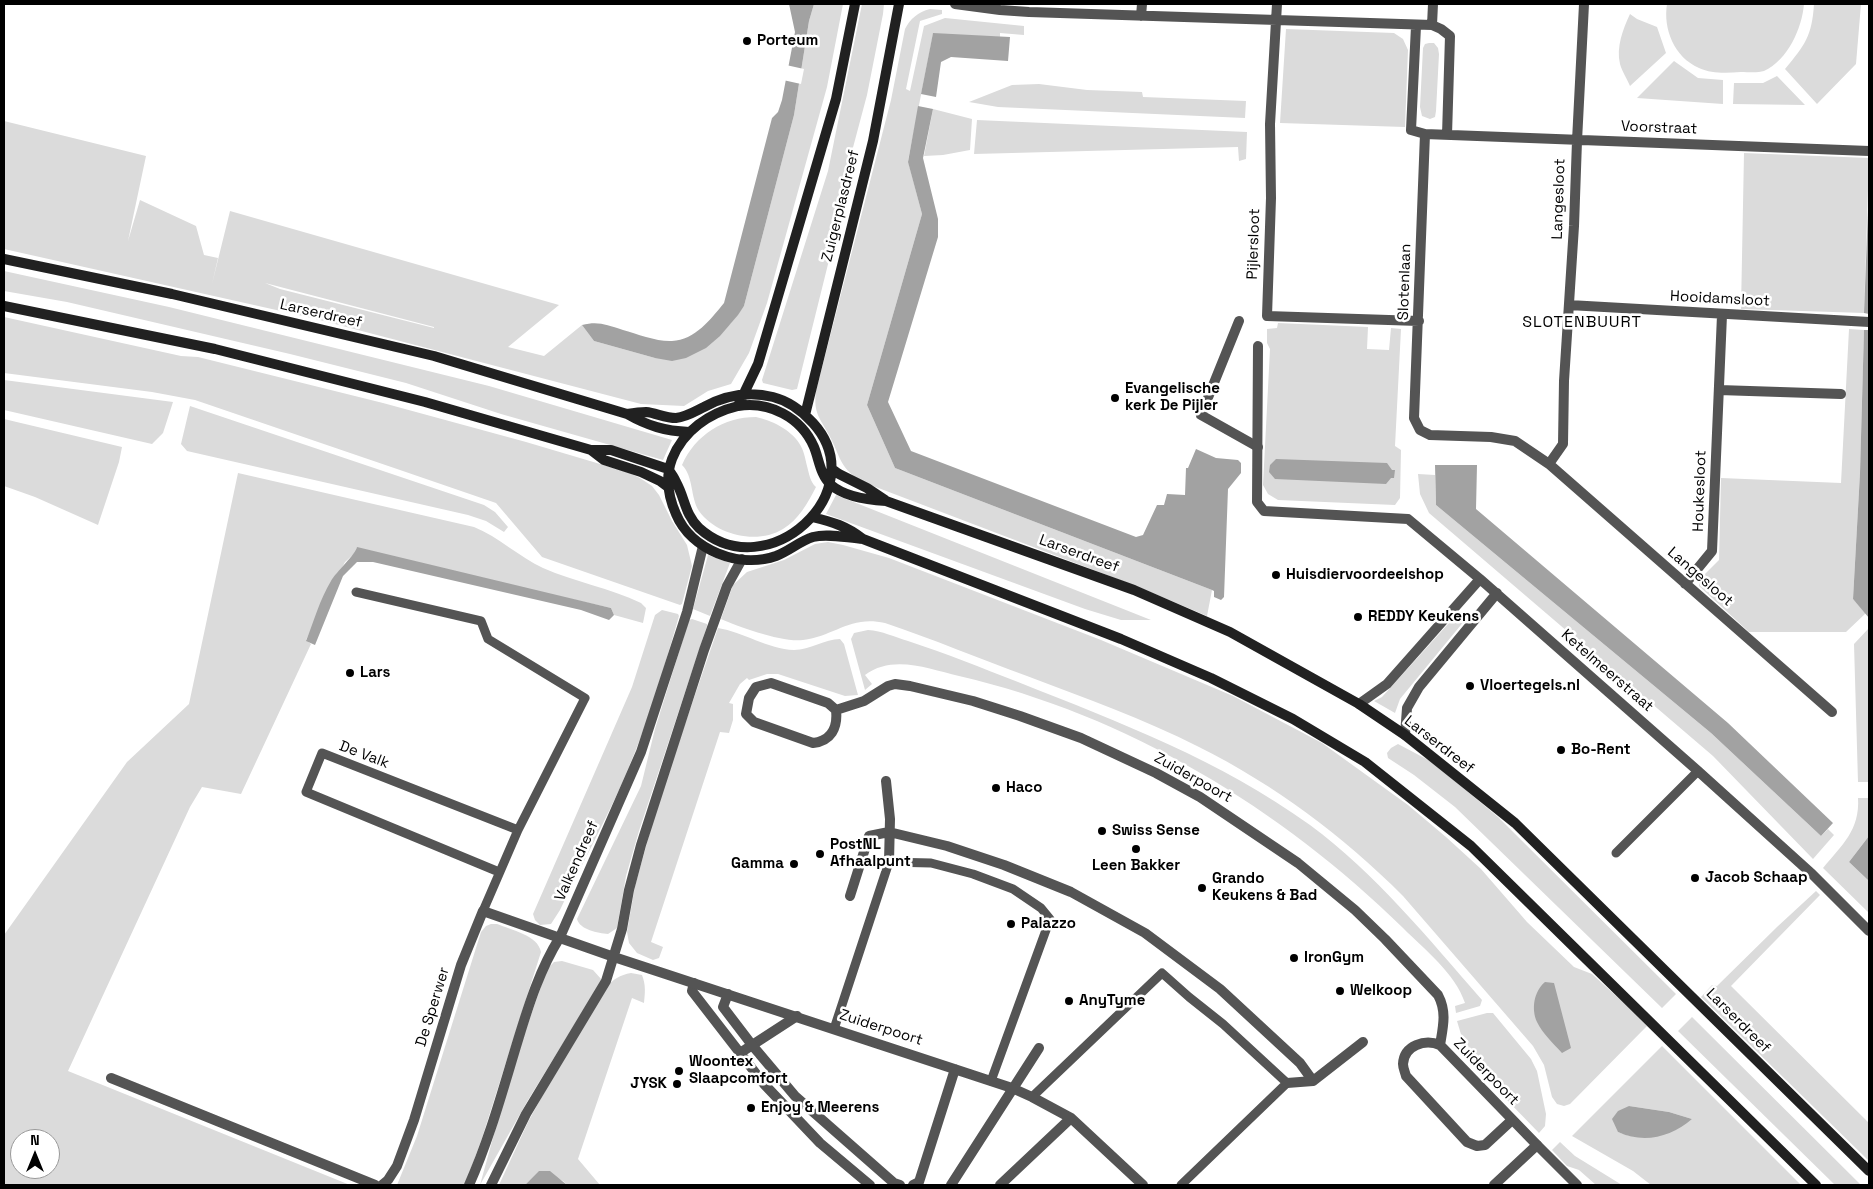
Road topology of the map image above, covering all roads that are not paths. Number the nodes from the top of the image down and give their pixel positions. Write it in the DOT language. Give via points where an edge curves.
graph roads {
  1 [pos="855,4"];
  2 [pos="899,4"];
  3 [pos="955,4"];
  4 [pos="1142,4"];
  5 [pos="1277,4"];
  6 [pos="1433,4"];
  7 [pos="1584,4"];
  8 [pos="1142,16"];
  9 [pos="1276,21"];
  10 [pos="1432,25"];
  11 [pos="1416,26"];
  12 [pos="1425,134"];
  13 [pos="1447,135"];
  14 [pos="1576,140"];
  15 [pos="1867,151"];
  16 [pos="4,259"];
  17 [pos="1569,305"];
  18 [pos="4,306"];
  19 [pos="1722,315"];
  20 [pos="1239,321"];
  21 [pos="1419,321"];
  22 [pos="1865,322"];
  23 [pos="1258,346"];
  24 [pos="1719,390"];
  25 [pos="743,394"];
  26 [pos="1841,394"];
  27 [pos="738,406"];
  28 [pos="627,414"];
  29 [pos="805,415"];
  30 [pos="1420,430"];
  31 [pos="689,432"];
  32 [pos="1258,447"];
  33 [pos="591,450"];
  34 [pos="1549,464"];
  35 [pos="668,469"];
  36 [pos="832,469"];
  37 [pos="829,484"];
  38 [pos="668,487"];
  39 [pos="886,501"];
  40 [pos="812,518"];
  41 [pos="862,539"];
  42 [pos="703,546"];
  43 [pos="748,548"];
  44 [pos="742,559"];
  45 [pos="1480,579"];
  46 [pos="1685,584"];
  47 [pos="356,592"];
  48 [pos="1497,593"];
  49 [pos="1359,704"];
  50 [pos="836,710"];
  51 [pos="1832,712"];
  52 [pos="1405,736"];
  53 [pos="1698,771"];
  54 [pos="886,781"];
  55 [pos="518,830"];
  56 [pos="889,832"];
  57 [pos="1616,853"];
  58 [pos="889,862"];
  59 [pos="499,872"];
  60 [pos="850,896"];
  61 [pos="483,911"];
  62 [pos="1869,931"];
  63 [pos="560,937"];
  64 [pos="614,957"];
  65 [pos="694,983"];
  66 [pos="728,994"];
  67 [pos="797,1016"];
  68 [pos="834,1029"];
  69 [pos="1363,1042"];
  70 [pos="752,1045"];
  71 [pos="1440,1045"];
  72 [pos="1039,1048"];
  73 [pos="740,1053"];
  74 [pos="955,1069"];
  75 [pos="111,1078"];
  76 [pos="991,1081"];
  77 [pos="1312,1081"];
  78 [pos="1287,1083"];
  79 [pos="1012,1088"];
  80 [pos="1032,1097"];
  81 [pos="1071,1118"];
  82 [pos="1512,1120"];
  83 [pos="1537,1145"];
  84 [pos="1869,1172"];
  85 [pos="375,1185"];
  86 [pos="382,1185"];
  87 [pos="469,1185"];
  88 [pos="491,1185"];
  89 [pos="870,1185"];
  90 [pos="900,1185"];
  91 [pos="913,1185"];
  92 [pos="951,1185"];
  93 [pos="1000,1185"];
  94 [pos="1144,1185"];
  95 [pos="1181,1185"];
  96 [pos="1494,1185"];
  97 [pos="1577,1185"];
  98 [pos="1816,1185"];
  1 -- 25 [label="main road" via="836,99 758,364"];
  2 -- 29 [label="main road, Zuigerplasdreef" via="873,140"];
  3 -- 8 [label="street" via="1010,11"];
  4 -- 8 [label="street"];
  5 -- 9 [label="street"];
  6 -- 10 [label="street"];
  7 -- 14 [label="street, Langesloot"];
  8 -- 9 [label="street"];
  9 -- 11 [label="street"];
  9 -- 21 [label="street, Pijlersloot" via="1270,124 1267,316"];
  10 -- 11 [label="street"];
  10 -- 13 [label="street" via="1450,36"];
  11 -- 12 [label="street" via="1411,130"];
  12 -- 13 [label="street, Voorstraat"];
  12 -- 21 [label="street, Slotenlaan"];
  13 -- 14 [label="street, Voorstraat"];
  14 -- 15 [label="street, Voorstraat"];
  14 -- 17 [label="street, Langesloot"];
  16 -- 28 [label="main road, Larserdreef" via="181,296 434,356"];
  17 -- 19 [label="street, Hooidamsloot"];
  17 -- 34 [label="street, Langesloot" via="1563,444"];
  18 -- 33 [label="main road" via="215,349 425,402"];
  19 -- 22 [label="street, Hooidamsloot"];
  19 -- 24 [label="street, Houkesloot"];
  20 -- 32 [label="street" via="1201,415"];
  21 -- 30 [label="street, Slotenlaan" via="1414,418"];
  23 -- 32 [label="street"];
  24 -- 26 [label="street"];
  24 -- 46 [label="street, Houkesloot" via="1712,552"];
  25 -- 27 [label="main road"];
  25 -- 28 [label="main road, Larserdreef" via="719,400 684,416 667,417 647,412"];
  25 -- 29 [label="main road" via="775,397 792,404"];
  27 -- 31 [label="main road" via="718,412"];
  27 -- 37 [label="main road" via="765,406 798,424 814,446"];
  28 -- 31 [label="main road, Larserdreef" via="644,424"];
  29 -- 36 [label="main road" via="826,442"];
  30 -- 34 [label="street, Langesloot" via="1430,435 1491,436 1515,441"];
  31 -- 35 [label="main road" via="676,449"];
  32 -- 45 [label="street, Ketelmeerstraat" via="1257,502 1264,511 1408,519"];
  33 -- 35 [label="main road" via="611,450"];
  33 -- 38 [label="main road" via="604,460 660,480"];
  34 -- 46 [label="street, Langesloot"];
  35 -- 38 [label="main road"];
  35 -- 43 [label="main road" via="677,482 686,512 700,530 724,543"];
  36 -- 37 [label="main road"];
  36 -- 39 [label="main road, Larserdreef"];
  37 -- 39 [label="main road, Larserdreef" via="865,500"];
  37 -- 40 [label="main road"];
  38 -- 42 [label="main road" via="679,521"];
  39 -- 49 [label="main road, Larserdreef" via="1143,594 1230,632"];
  40 -- 41 [label="main road" via="849,528"];
  40 -- 43 [label="main road" via="775,544"];
  41 -- 44 [label="main road" via="814,537 774,556"];
  41 -- 98 [label="main road" via="1121,639 1211,678 1293,719 1365,762 1471,846"];
  42 -- 44 [label="main road"];
  42 -- 63 [label="street, Valkendreef" via="687,612 642,752"];
  43 -- 44 [label="main road"];
  44 -- 64 [label="street" via="727,586 704,650 641,845"];
  45 -- 48 [label="street, Ketelmeerstraat"];
  45 -- 49 [label="street" via="1387,684"];
  46 -- 51 [label="street, Langesloot"];
  47 -- 55 [label="lane" via="481,621 488,640 585,698"];
  48 -- 52 [label="street" via="1419,687 1407,708"];
  48 -- 53 [label="street, Ketelmeerstraat"];
  49 -- 52 [label="main road, Larserdreef"];
  50 -- 50 [label="street" via="828,703 771,683 756,687 749,698 746,714 754,722 813,743 830,737 837,720"];
  50 -- 71 [label="street, Zuiderpoort" via="864,701 888,686 916,687 982,704 1080,738 1200,797 1298,863 1385,939 1438,995 1444,1020"];
  52 -- 84 [label="main road, Larserdreef" via="1515,823"];
  53 -- 57 [label="lane"];
  53 -- 62 [label="street, Ketelmeerstraat" via="1812,874"];
  54 -- 56 [label="street"];
  55 -- 59 [label="lane"];
  55 -- 59 [label="lane, De Valk" via="322,753 306,792"];
  56 -- 58 [label="street"];
  56 -- 60 [label="street" via="869,836"];
  56 -- 77 [label="street" via="947,846 1004,865 1072,892 1145,933 1220,989 1300,1063"];
  58 -- 68 [label="lane"];
  58 -- 76 [label="lane" via="931,863 973,874 1013,889 1041,908 1050,919"];
  59 -- 61 [label="lane"];
  61 -- 63 [label="street"];
  61 -- 86 [label="street, De Sperwer" via="461,965 414,1120 397,1166"];
  63 -- 64 [label="street, Zuiderpoort"];
  63 -- 87 [label="street, Valkendreef" via="546,959 528,1006 482,1156"];
  64 -- 65 [label="street, Zuiderpoort"];
  64 -- 88 [label="street" via="606,981 526,1114"];
  65 -- 66 [label="street, Zuiderpoort"];
  65 -- 73 [label="street" via="692,991"];
  66 -- 67 [label="street, Zuiderpoort"];
  66 -- 70 [label="street" via="723,1007"];
  67 -- 68 [label="street, Zuiderpoort"];
  67 -- 70 [label="street"];
  68 -- 74 [label="street, Zuiderpoort"];
  69 -- 77 [label="street"];
  70 -- 73 [label="street"];
  70 -- 90 [label="street" via="795,1096"];
  71 -- 82 [label="street, Zuiderpoort"];
  71 -- 82 [label="street, Zuiderpoort" via="1432,1042 1415,1045 1406,1054 1403,1064 1406,1076 1467,1142 1485,1145"];
  72 -- 79 [label="street"];
  73 -- 89 [label="street" via="764,1084 820,1142"];
  74 -- 76 [label="street, Zuiderpoort"];
  74 -- 91 [label="street" via="919,1182"];
  75 -- 85 [label="street"];
  76 -- 79 [label="street, Zuiderpoort"];
  77 -- 78 [label="street"];
  78 -- 80 [label="lane" via="1224,1024 1162,973"];
  78 -- 95 [label="lane"];
  79 -- 80 [label="street, Zuiderpoort"];
  79 -- 92 [label="street"];
  80 -- 81 [label="street, Zuiderpoort"];
  81 -- 93 [label="street"];
  81 -- 94 [label="street, Zuiderpoort"];
  82 -- 83 [label="street, Zuiderpoort"];
  83 -- 96 [label="street"];
  83 -- 97 [label="street, Zuiderpoort"];
}
